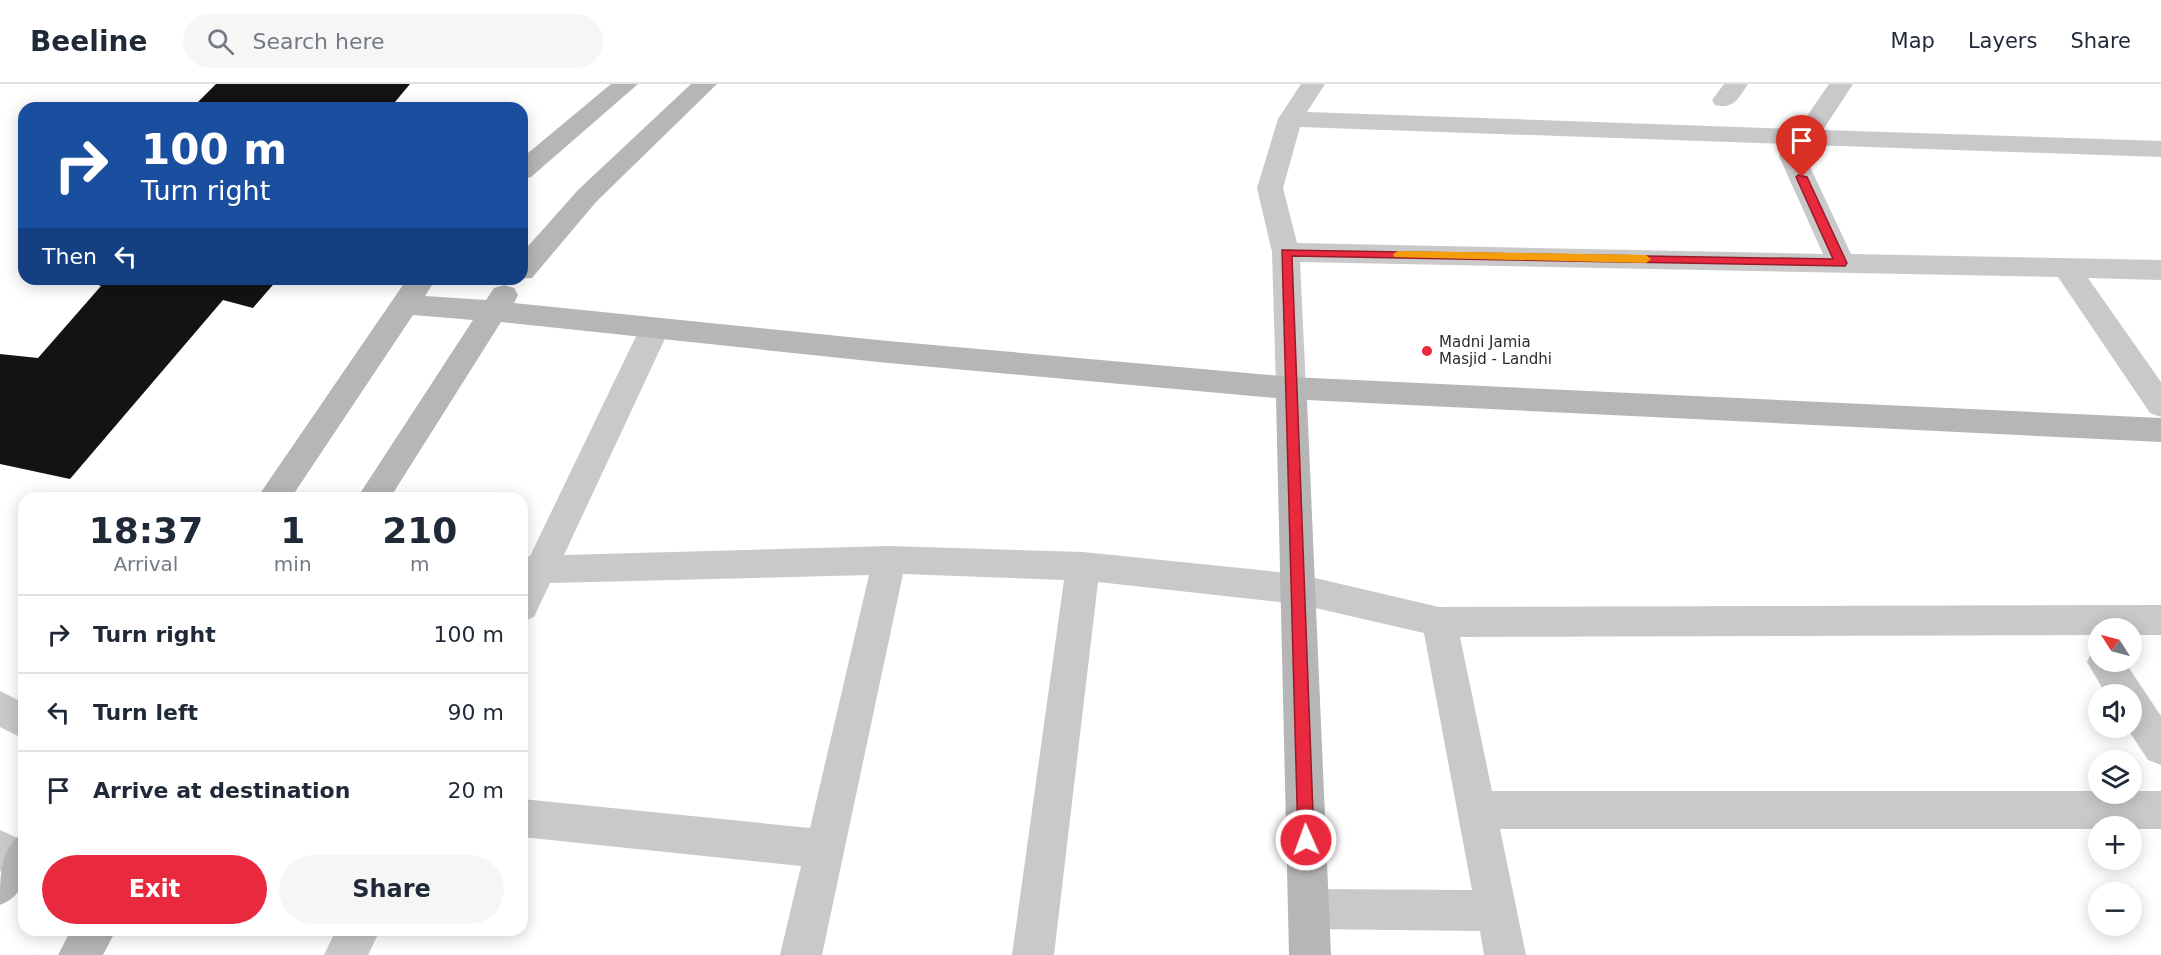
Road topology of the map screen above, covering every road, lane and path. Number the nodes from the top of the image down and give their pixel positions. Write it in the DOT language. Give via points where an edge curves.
graph roads {
  1 [pos="626,84"];
  2 [pos="705,84"];
  3 [pos="1313,84"];
  4 [pos="1841,84"];
  5 [pos="1290,119"];
  6 [pos="1806,135"];
  7 [pos="2161,149"];
  8 [pos="528,166"];
  9 [pos="1286,252"];
  10 [pos="1841,263"];
  11 [pos="528,265"];
  12 [pos="2066,268"];
  13 [pos="2161,270"];
  14 [pos="418,285"];
  15 [pos="512,285"];
  16 [pos="404,304"];
  17 [pos="494,311"];
  18 [pos="655,328"];
  19 [pos="1291,388"];
  20 [pos="2161,405"];
  21 [pos="2161,430"];
  22 [pos="277,492"];
  23 [pos="377,492"];
  24 [pos="889,560"];
  25 [pos="1083,566"];
  26 [pos="531,571"];
  27 [pos="1298,589"];
  28 [pos="2078,620"];
  29 [pos="2161,620"];
  30 [pos="1439,622"];
  31 [pos="2088,636"];
  32 [pos="0,708"];
  33 [pos="18,718"];
  34 [pos="2142,719"];
  35 [pos="2161,748"];
  36 [pos="1476,810"];
  37 [pos="2161,810"];
  38 [pos="528,819"];
  39 [pos="824,849"];
  40 [pos="1308,909"];
  41 [pos="1496,910"];
  42 [pos="91,936"];
  43 [pos="356,936"];
  44 [pos="79,955"];
  45 [pos="345,955"];
  46 [pos="801,955"];
  47 [pos="1033,955"];
  48 [pos="1310,955"];
  49 [pos="1505,955"];
  1 -- 8 [label="street"];
  2 -- 11 [label="street" via="586,196"];
  3 -- 5 [label="street"];
  4 -- 6 [label="street"];
  5 -- 6 [label="street"];
  5 -- 9 [label="street" via="1270,188"];
  6 -- 7 [label="street"];
  6 -- 10 [label="street" via="1792,156"];
  9 -- 10 [label="street"];
  9 -- 19 [label="street"];
  10 -- 12 [label="street"];
  12 -- 13 [label="street"];
  12 -- 20 [label="street"];
  14 -- 16 [label="street"];
  15 -- 17 [label="street"];
  16 -- 17 [label="street"];
  16 -- 22 [label="street"];
  17 -- 18 [label="street"];
  17 -- 23 [label="street"];
  18 -- 19 [label="street"];
  18 -- 26 [label="street"];
  19 -- 21 [label="street"];
  19 -- 27 [label="street"];
  24 -- 25 [label="street"];
  24 -- 26 [label="street"];
  24 -- 39 [label="street"];
  25 -- 27 [label="street"];
  25 -- 47 [label="street"];
  27 -- 30 [label="street"];
  27 -- 40 [label="street"];
  28 -- 29 [label="street"];
  28 -- 30 [label="street"];
  28 -- 31 [label="street"];
  30 -- 36 [label="street"];
  32 -- 33 [label="street"];
  34 -- 35 [label="street"];
  36 -- 37 [label="street"];
  36 -- 41 [label="street"];
  38 -- 39 [label="street"];
  39 -- 46 [label="street"];
  40 -- 41 [label="street"];
  40 -- 48 [label="street"];
  41 -- 49 [label="street"];
  42 -- 44 [label="street"];
  43 -- 45 [label="street"];
}
